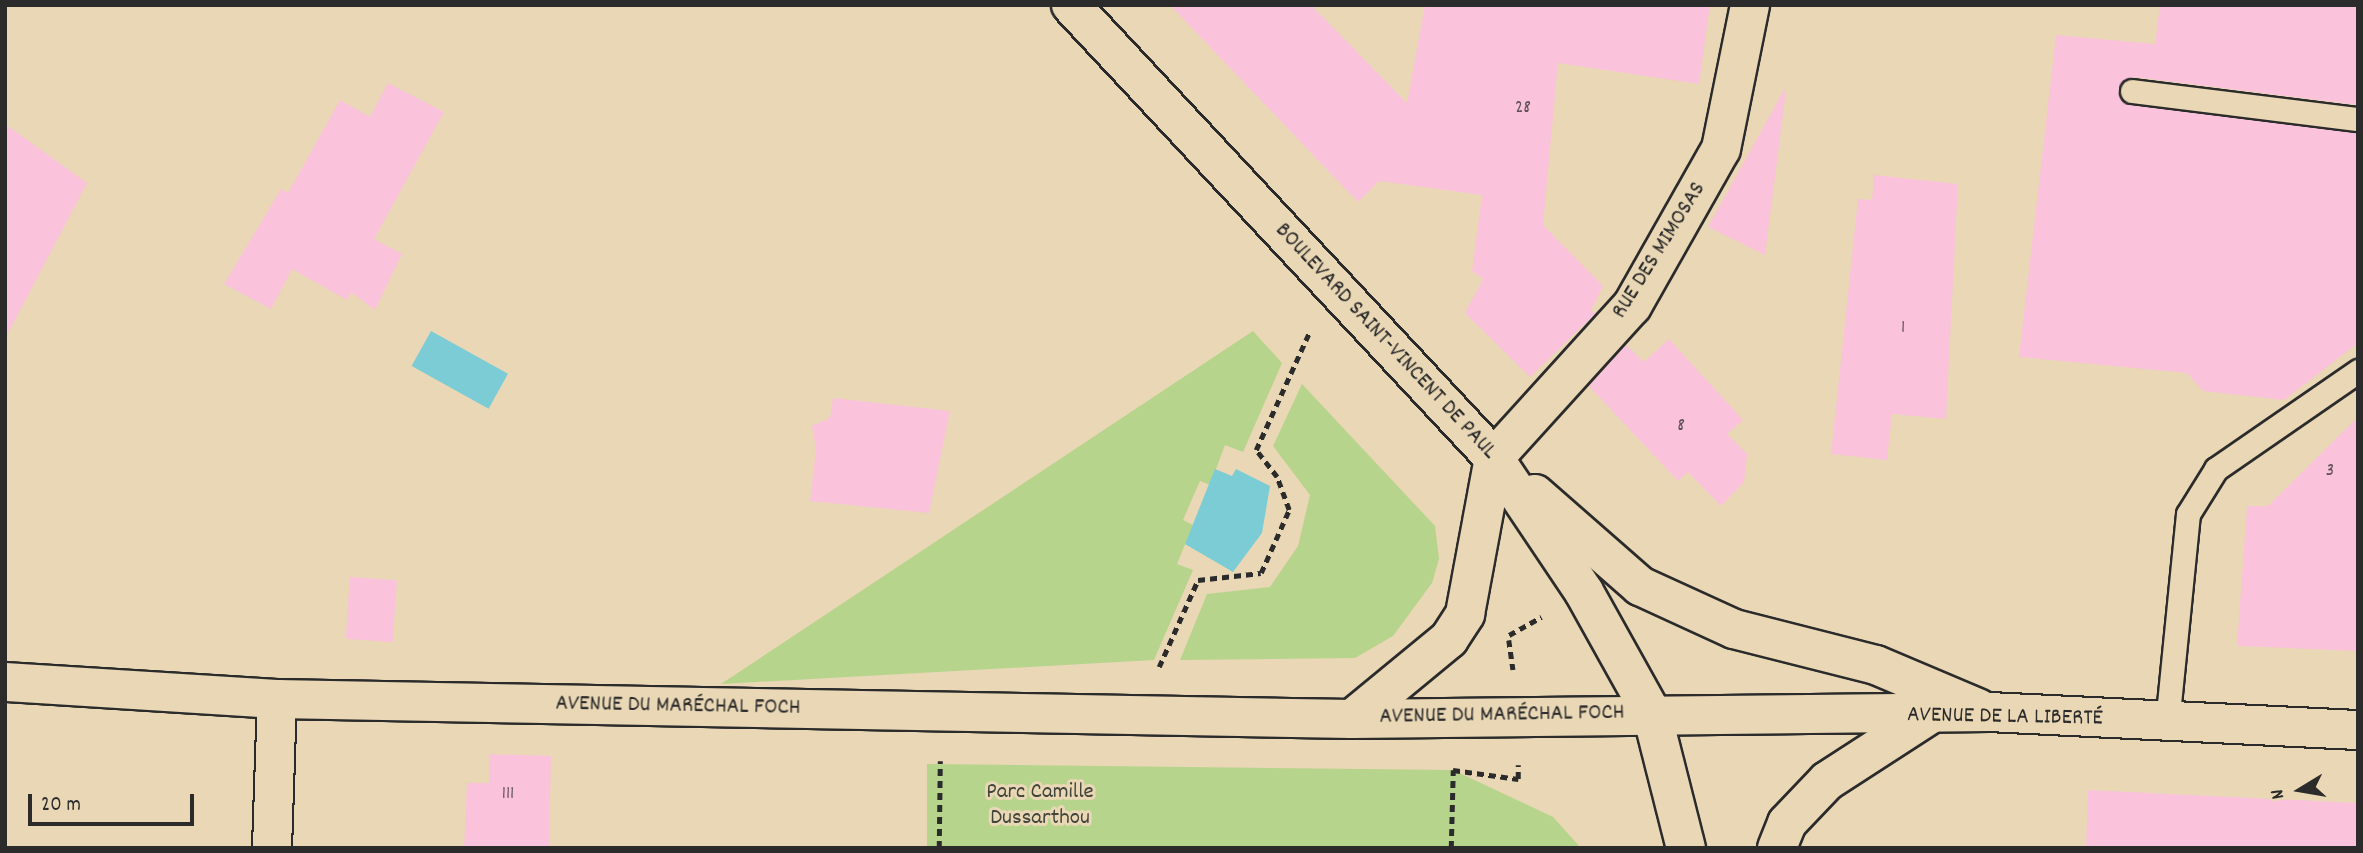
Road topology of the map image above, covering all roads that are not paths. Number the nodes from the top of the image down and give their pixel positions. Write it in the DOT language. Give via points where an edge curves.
graph roads {
  1 [pos="1071,5"];
  2 [pos="1750,5"];
  3 [pos="2132,91"];
  4 [pos="2358,119"];
  5 [pos="2358,370"];
  6 [pos="1494,458"];
  7 [pos="5,682"];
  8 [pos="277,699"];
  9 [pos="1989,712"];
  10 [pos="1651,714"];
  11 [pos="1929,715"];
  12 [pos="1352,719"];
  13 [pos="2167,724"];
  14 [pos="2358,730"];
  15 [pos="272,848"];
  16 [pos="1686,848"];
  17 [pos="1777,848"];
  1 -- 6 [label="main road, BOULEVARD SAINT-VINCENT DE PAUL"];
  2 -- 6 [label="main road, RUE DES MIMOSAS" via="1721,149 1632,306"];
  3 -- 4 [label="lane"];
  5 -- 13 [label="lane" via="2216,469 2188,514"];
  6 -- 9 [label="main road" via="1640,586 1734,629 1876,665"];
  6 -- 10 [label="main road, BOULEVARD SAINT-VINCENT DE PAUL" via="1584,592"];
  6 -- 12 [label="main road, AVENUE DU MARÉCHAL FOCH" via="1465,614 1449,639"];
  7 -- 8 [label="main road, AVENUE DU MARÉCHAL FOCH"];
  8 -- 12 [label="main road, AVENUE DU MARÉCHAL FOCH"];
  8 -- 15 [label="main road"];
  9 -- 11 [label="main road, AVENUE DE LA LIBERTÉ"];
  9 -- 13 [label="main road, AVENUE DE LA LIBERTÉ"];
  10 -- 11 [label="main road, AVENUE DE LA LIBERTÉ"];
  10 -- 12 [label="main road, AVENUE DU MARÉCHAL FOCH"];
  10 -- 16 [label="main road, BOULEVARD SAINT-VINCENT DE PAUL"];
  11 -- 17 [label="main road" via="1827,781 1787,823"];
  13 -- 14 [label="main road, AVENUE DE LA LIBERTÉ"];
}
